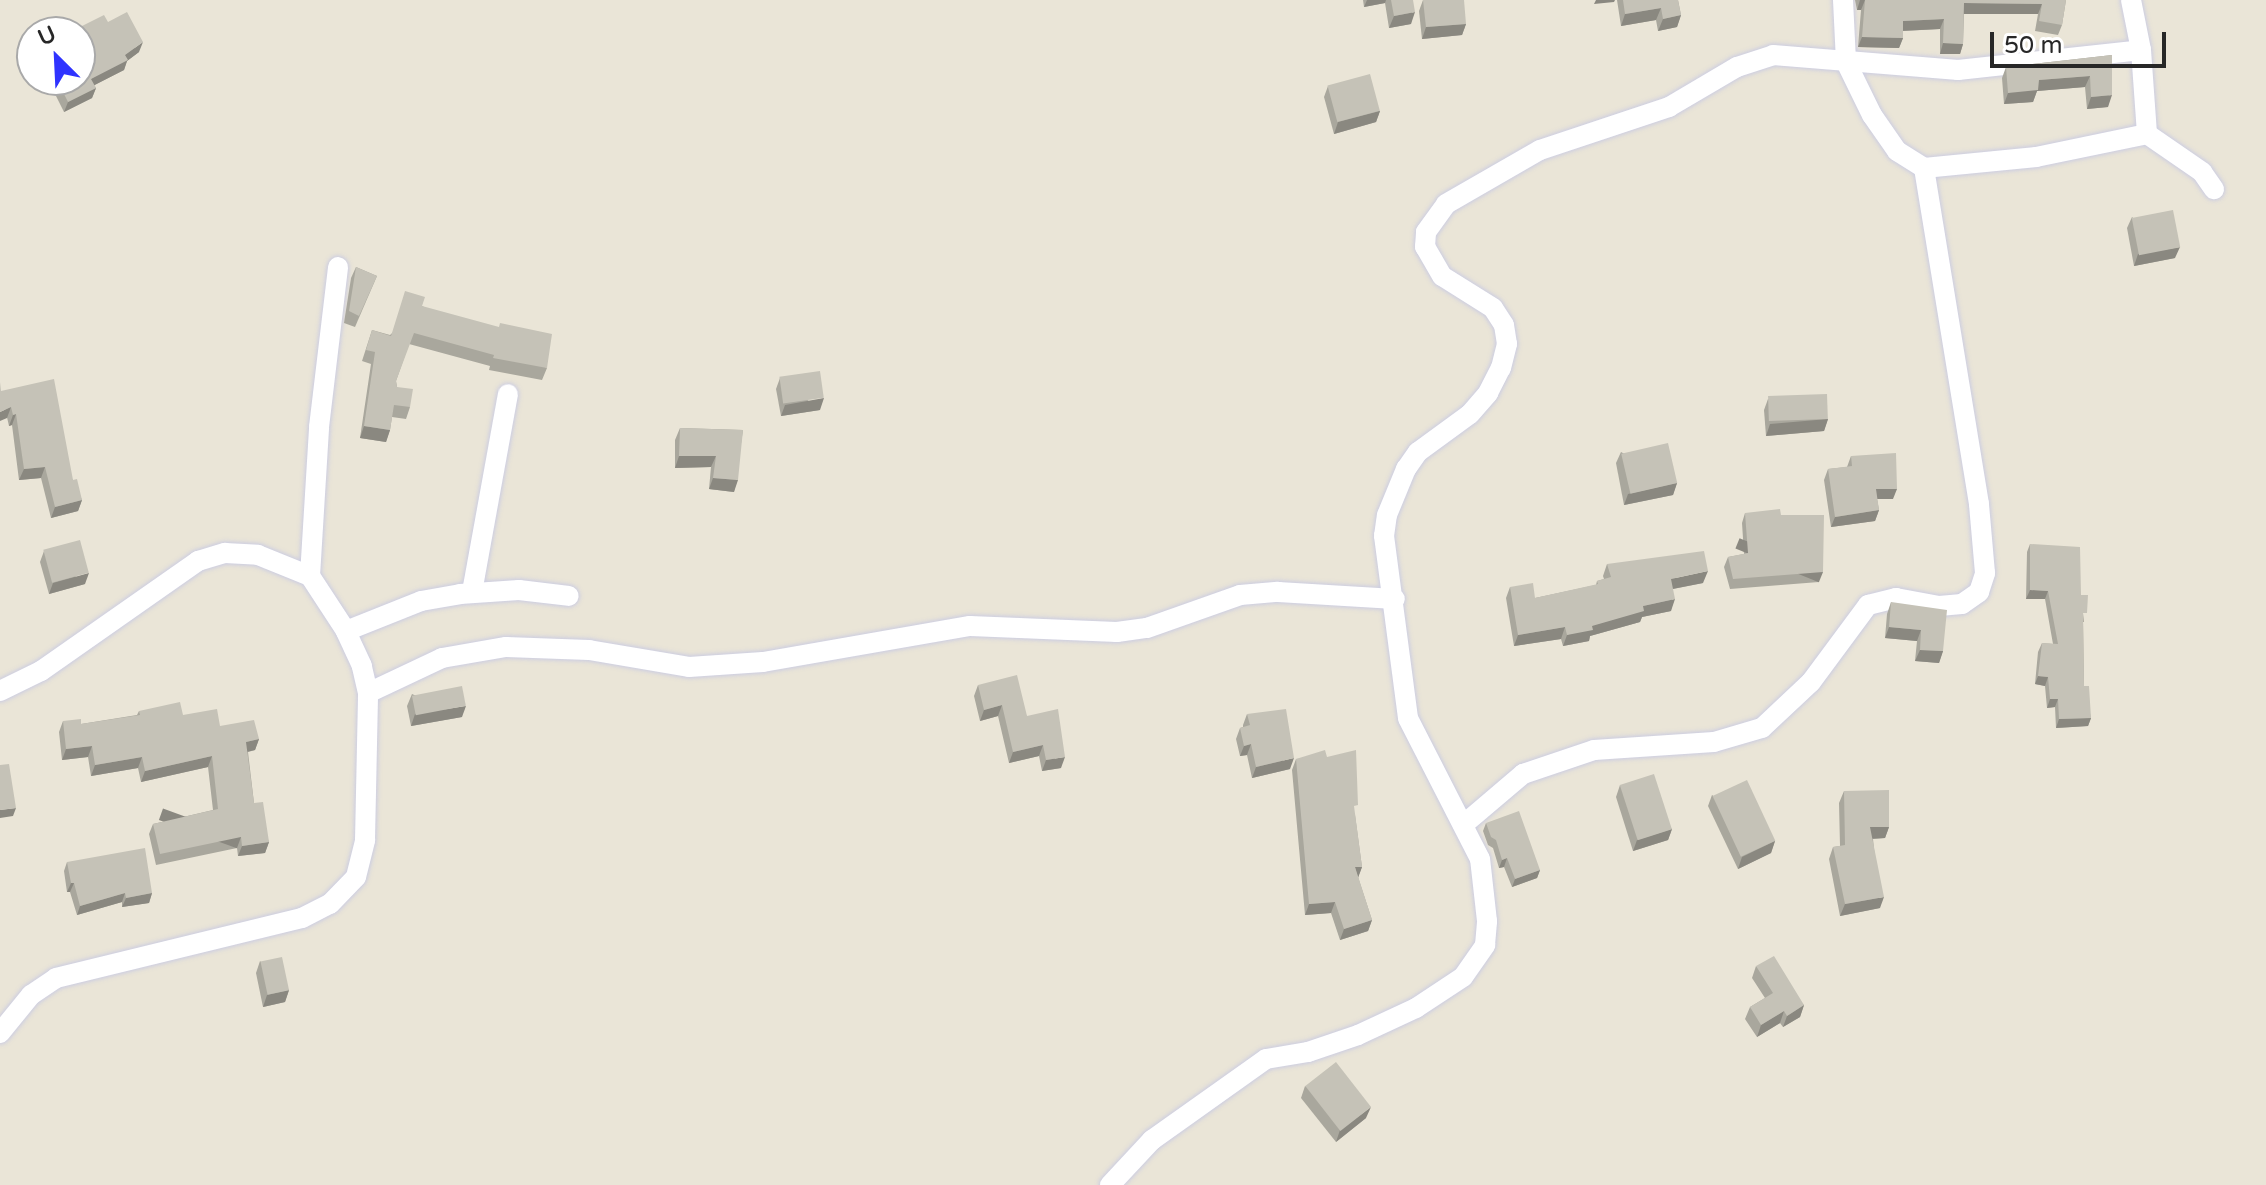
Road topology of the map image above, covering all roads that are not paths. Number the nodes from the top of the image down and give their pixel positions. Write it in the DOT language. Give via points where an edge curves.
graph roads {
  1 [pos="1843,0"];
  2 [pos="2131,0"];
  3 [pos="2141,50"];
  4 [pos="1846,62"];
  5 [pos="2147,134"];
  6 [pos="1924,168"];
  7 [pos="2214,189"];
  8 [pos="338,267"];
  9 [pos="508,394"];
  10 [pos="310,576"];
  11 [pos="472,592"];
  12 [pos="569,596"];
  13 [pos="1395,599"];
  14 [pos="348,635"];
  15 [pos="0,691"];
  16 [pos="368,693"];
  17 [pos="1463,825"];
  18 [pos="0,1033"];
  19 [pos="1110,1185"];
  1 -- 4 [label="street"];
  2 -- 3 [label="street"];
  3 -- 4 [label="street" via="1958,70"];
  3 -- 5 [label="street"];
  4 -- 6 [label="street" via="1897,151"];
  4 -- 13 [label="street" via="1773,55 1737,67 1669,107 1540,150 1446,204 1426,232 1425,247 1442,276 1493,308 1504,325 1507,344 1488,393 1470,414 1418,452 1406,469 1384,536"];
  5 -- 6 [label="street" via="2036,157"];
  5 -- 7 [label="street" via="2202,172"];
  6 -- 17 [label="street" via="1979,504 1985,573 1979,592 1962,604 1939,606 1896,598 1868,605 1811,682 1762,728 1714,742 1594,750 1523,774"];
  8 -- 10 [label="street" via="319,427"];
  9 -- 11 [label="street"];
  10 -- 14 [label="street"];
  10 -- 15 [label="street" via="258,555 225,553 198,561 41,671"];
  11 -- 12 [label="street"];
  11 -- 14 [label="street" via="421,601"];
  13 -- 16 [label="street" via="1240,595 1147,628 1117,632 970,626 763,662 689,667 589,650 506,647 442,658"];
  13 -- 17 [label="street" via="1408,718"];
  14 -- 16 [label="street"];
  16 -- 18 [label="street" via="365,840 356,877 330,904 265,930 56,978 31,995"];
  17 -- 19 [label="street" via="1480,859 1487,921 1485,945 1463,977 1416,1008 1358,1035 1266,1059 1152,1140"];
}
